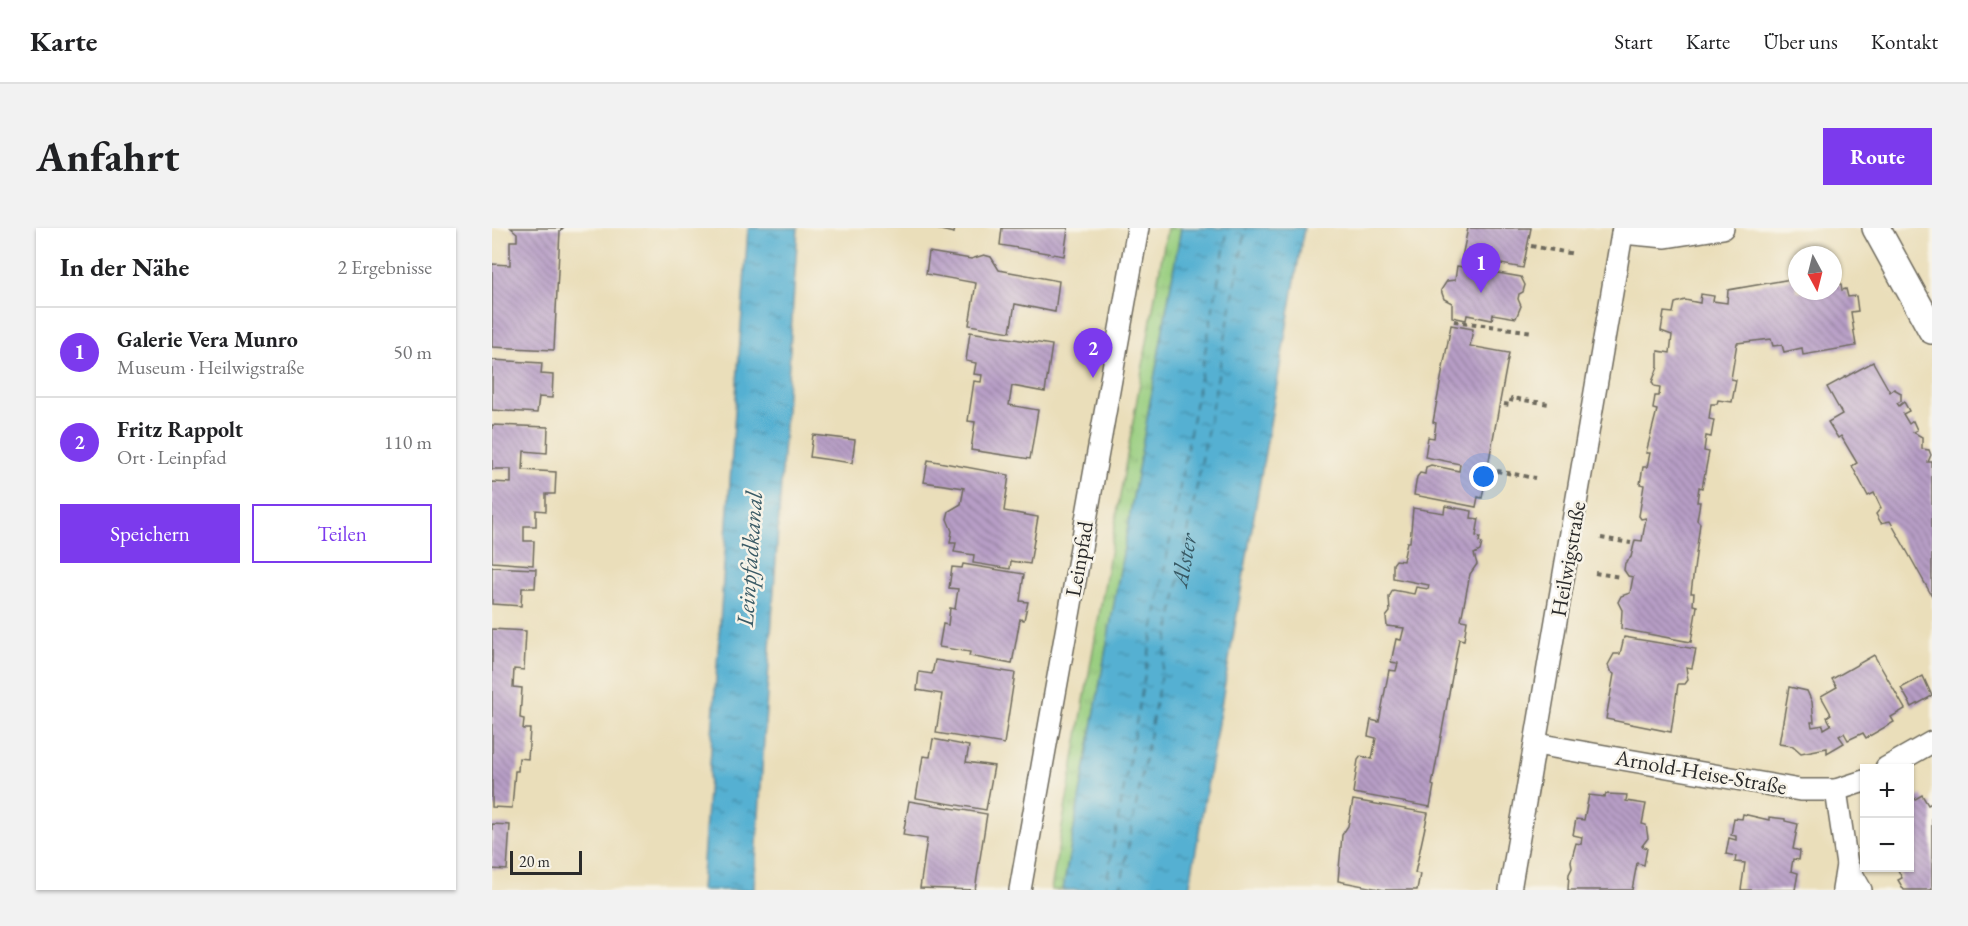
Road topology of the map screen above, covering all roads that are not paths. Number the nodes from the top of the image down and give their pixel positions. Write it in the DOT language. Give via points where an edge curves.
graph roads {
  1 [pos="1138,228"];
  2 [pos="1723,228"];
  3 [pos="1876,228"];
  4 [pos="1623,231"];
  5 [pos="1932,330"];
  6 [pos="1932,742"];
  7 [pos="1536,744"];
  8 [pos="1893,764"];
  9 [pos="1860,782"];
  10 [pos="1836,790"];
  11 [pos="1847,865"];
  12 [pos="1020,890"];
  13 [pos="1510,890"];
  14 [pos="1843,890"];
  15 [pos="1861,890"];
  1 -- 12 [label="street, Leinpfad"];
  2 -- 4 [label="street" via="1666,237"];
  3 -- 5 [label="street"];
  4 -- 7 [label="street, Heilwigstraße"];
  6 -- 8 [label="street"];
  7 -- 10 [label="street, Arnold-Heise-Straße" via="1800,790"];
  7 -- 13 [label="street, Heilwigstraße"];
  9 -- 10 [label="street, Arnold-Heise-Straße"];
  10 -- 11 [label="street"];
  11 -- 14 [label="street"];
  11 -- 15 [label="street"];
}
